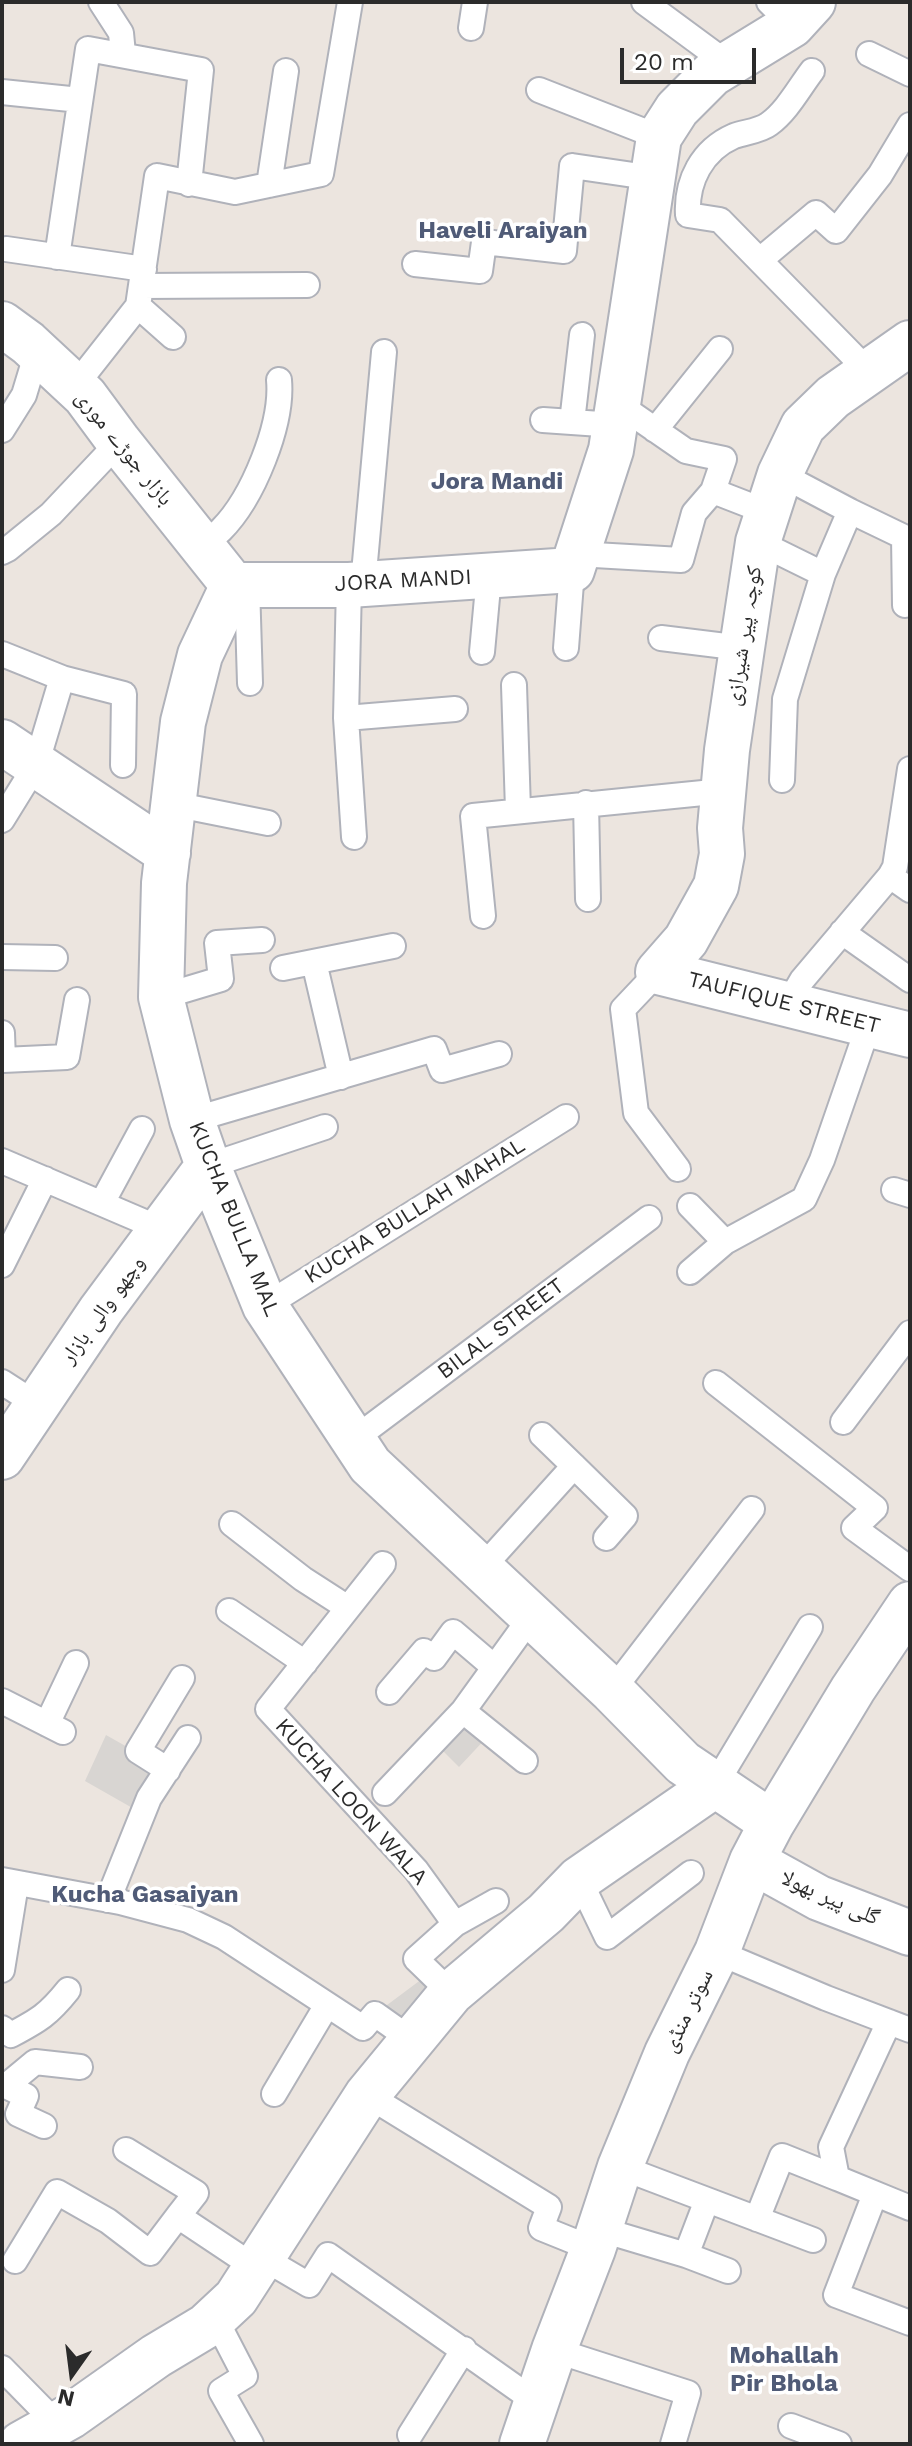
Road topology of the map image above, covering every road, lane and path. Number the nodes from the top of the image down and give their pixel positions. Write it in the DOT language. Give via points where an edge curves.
graph roads {
  1 [pos="101,2"];
  2 [pos="350,2"];
  3 [pos="475,2"];
  4 [pos="644,2"];
  5 [pos="791,10"];
  6 [pos="471,28"];
  7 [pos="123,54"];
  8 [pos="869,54"];
  9 [pos="728,64"];
  10 [pos="286,71"];
  11 [pos="812,71"];
  12 [pos="910,74"];
  13 [pos="539,90"];
  14 [pos="2,92"];
  15 [pos="80,100"];
  16 [pos="910,125"];
  17 [pos="656,158"];
  18 [pos="189,184"];
  19 [pos="269,185"];
  20 [pos="6,249"];
  21 [pos="57,257"];
  22 [pos="760,260"];
  23 [pos="415,264"];
  24 [pos="307,285"];
  25 [pos="141,287"];
  26 [pos="2,324"];
  27 [pos="582,335"];
  28 [pos="173,337"];
  29 [pos="910,344"];
  30 [pos="720,349"];
  31 [pos="37,352"];
  32 [pos="384,352"];
  33 [pos="868,371"];
  34 [pos="279,380"];
  35 [pos="75,386"];
  36 [pos="543,420"];
  37 [pos="629,420"];
  38 [pos="572,422"];
  39 [pos="2,430"];
  40 [pos="119,442"];
  41 [pos="713,491"];
  42 [pos="768,509"];
  43 [pos="850,511"];
  44 [pos="201,545"];
  45 [pos="2,552"];
  46 [pos="574,562"];
  47 [pos="823,574"];
  48 [pos="489,576"];
  49 [pos="356,584"];
  50 [pos="240,585"];
  51 [pos="905,605"];
  52 [pos="661,638"];
  53 [pos="566,648"];
  54 [pos="742,648"];
  55 [pos="482,652"];
  56 [pos="2,654"];
  57 [pos="62,678"];
  58 [pos="250,683"];
  59 [pos="514,685"];
  60 [pos="455,709"];
  61 [pos="346,718"];
  62 [pos="19,754"];
  63 [pos="123,765"];
  64 [pos="910,769"];
  65 [pos="782,780"];
  66 [pos="723,791"];
  67 [pos="586,803"];
  68 [pos="173,804"];
  69 [pos="518,810"];
  70 [pos="2,820"];
  71 [pos="268,823"];
  72 [pos="354,837"];
  73 [pos="168,853"];
  74 [pos="890,876"];
  75 [pos="910,890"];
  76 [pos="588,899"];
  77 [pos="483,916"];
  78 [pos="842,932"];
  79 [pos="262,940"];
  80 [pos="393,946"];
  81 [pos="2,957"];
  82 [pos="55,958"];
  83 [pos="314,962"];
  84 [pos="283,968"];
  85 [pos="658,972"];
  86 [pos="910,980"];
  87 [pos="161,997"];
  88 [pos="77,1000"];
  89 [pos="788,1004"];
  90 [pos="890,1030"];
  91 [pos="2,1033"];
  92 [pos="499,1054"];
  93 [pos="341,1077"];
  94 [pos="566,1117"];
  95 [pos="192,1120"];
  96 [pos="325,1127"];
  97 [pos="142,1129"];
  98 [pos="2,1161"];
  99 [pos="208,1166"];
  100 [pos="678,1169"];
  101 [pos="45,1179"];
  102 [pos="102,1203"];
  103 [pos="690,1206"];
  104 [pos="649,1218"];
  105 [pos="161,1229"];
  106 [pos="725,1242"];
  107 [pos="2,1265"];
  108 [pos="690,1272"];
  109 [pos="265,1306"];
  110 [pos="910,1333"];
  111 [pos="716,1383"];
  112 [pos="19,1393"];
  113 [pos="843,1422"];
  114 [pos="542,1435"];
  115 [pos="353,1440"];
  116 [pos="2,1457"];
  117 [pos="574,1466"];
  118 [pos="752,1509"];
  119 [pos="232,1524"];
  120 [pos="606,1538"];
  121 [pos="383,1564"];
  122 [pos="481,1569"];
  123 [pos="910,1569"];
  124 [pos="348,1608"];
  125 [pos="229,1611"];
  126 [pos="907,1612"];
  127 [pos="531,1617"];
  128 [pos="810,1627"];
  129 [pos="76,1663"];
  130 [pos="305,1663"];
  131 [pos="494,1667"];
  132 [pos="182,1678"];
  133 [pos="612,1691"];
  134 [pos="389,1692"];
  135 [pos="2,1701"];
  136 [pos="463,1711"];
  137 [pos="188,1738"];
  138 [pos="525,1761"];
  139 [pos="168,1770"];
  140 [pos="715,1785"];
  141 [pos="385,1793"];
  142 [pos="762,1842"];
  143 [pos="691,1873"];
  144 [pos="579,1879"];
  145 [pos="9,1882"];
  146 [pos="108,1900"];
  147 [pos="496,1901"];
  148 [pos="455,1924"];
  149 [pos="910,1933"];
  150 [pos="717,1952"];
  151 [pos="2,1970"];
  152 [pos="68,1990"];
  153 [pos="451,1993"];
  154 [pos="327,2005"];
  155 [pos="900,2026"];
  156 [pos="2,2028"];
  157 [pos="413,2041"];
  158 [pos="80,2067"];
  159 [pos="4,2085"];
  160 [pos="274,2094"];
  161 [pos="367,2095"];
  162 [pos="44,2126"];
  163 [pos="126,2150"];
  164 [pos="620,2167"];
  165 [pos="837,2178"];
  166 [pos="875,2194"];
  167 [pos="707,2200"];
  168 [pos="910,2208"];
  169 [pos="178,2216"];
  170 [pos="757,2219"];
  171 [pos="596,2239"];
  172 [pos="813,2240"];
  173 [pos="686,2255"];
  174 [pos="15,2261"];
  175 [pos="259,2263"];
  176 [pos="728,2271"];
  177 [pos="215,2318"];
  178 [pos="910,2323"];
  179 [pos="464,2349"];
  180 [pos="554,2350"];
  181 [pos="2,2368"];
  182 [pos="536,2402"];
  183 [pos="791,2426"];
  184 [pos="39,2434"];
  185 [pos="410,2435"];
  186 [pos="251,2444"];
  187 [pos="522,2444"];
  188 [pos="673,2444"];
  189 [pos="839,2444"];
  1 -- 7 [label="lane" via="121,33"];
  2 -- 19 [label="lane" via="321,174"];
  3 -- 6 [label="lane"];
  4 -- 9 [label="lane"];
  5 -- 9 [label="street"];
  7 -- 15 [label="lane" via="88,49"];
  7 -- 18 [label="lane" via="201,70"];
  8 -- 12 [label="lane"];
  9 -- 17 [label="street" via="677,109"];
  10 -- 19 [label="lane"];
  11 -- 22 [label="lane" via="768,125 712,148 692,178 688,215 720,220"];
  13 -- 17 [label="lane"];
  14 -- 15 [label="lane"];
  15 -- 21 [label="lane"];
  16 -- 22 [label="lane" via="880,175 836,231 816,213"];
  17 -- 23 [label="lane" via="572,166 564,251 484,242 480,271"];
  17 -- 37 [label="street"];
  18 -- 19 [label="lane" via="235,192"];
  18 -- 25 [label="lane" via="157,176"];
  20 -- 21 [label="lane"];
  21 -- 25 [label="lane"];
  22 -- 33 [label="lane"];
  24 -- 25 [label="lane"];
  25 -- 28 [label="lane"];
  25 -- 35 [label="lane"];
  26 -- 31 [label="street, بازار جوڑے موری"];
  27 -- 38 [label="lane"];
  29 -- 33 [label="street, کوچہ پیر شیرازی"];
  30 -- 37 [label="lane"];
  31 -- 35 [label="street, بازار جوڑے موری"];
  31 -- 39 [label="lane" via="24,395"];
  32 -- 49 [label="lane"];
  33 -- 42 [label="street, کوچہ پیر شیرازی" via="803,426"];
  34 -- 44 [label="lane" via="281,398 254,484 222,529"];
  35 -- 40 [label="street, بازار جوڑے موری"];
  36 -- 38 [label="lane"];
  37 -- 38 [label="lane"];
  37 -- 41 [label="lane" via="686,451 724,459"];
  37 -- 46 [label="street" via="611,450"];
  40 -- 44 [label="street, بازار جوڑے موری"];
  40 -- 45 [label="lane" via="51,514"];
  41 -- 42 [label="lane"];
  41 -- 46 [label="lane" via="694,513 681,560"];
  42 -- 43 [label="lane"];
  42 -- 47 [label="lane"];
  42 -- 54 [label="street, کوچہ پیر شیرازی"];
  43 -- 47 [label="lane"];
  43 -- 51 [label="lane" via="904,537"];
  44 -- 50 [label="street, بازار جوڑے موری"];
  46 -- 48 [label="street, JORA MANDI"];
  46 -- 53 [label="lane"];
  47 -- 65 [label="lane" via="785,699"];
  48 -- 49 [label="street, JORA MANDI"];
  48 -- 55 [label="lane"];
  49 -- 50 [label="street, JORA MANDI"];
  49 -- 61 [label="lane"];
  50 -- 58 [label="lane"];
  50 -- 68 [label="street, KUCHA BULLA MAL" via="200,655 183,722"];
  52 -- 54 [label="lane"];
  54 -- 66 [label="street, کوچہ پیر شیرازی"];
  56 -- 57 [label="lane"];
  57 -- 62 [label="lane"];
  57 -- 63 [label="lane" via="124,694"];
  59 -- 69 [label="lane"];
  60 -- 61 [label="lane"];
  61 -- 72 [label="lane"];
  62 -- 70 [label="lane"];
  62 -- 73 [label="street"];
  64 -- 74 [label="lane"];
  66 -- 67 [label="lane"];
  66 -- 85 [label="street, کوچہ پیر شیرازی" via="716,886 686,940"];
  67 -- 69 [label="lane"];
  67 -- 76 [label="lane"];
  68 -- 71 [label="lane"];
  68 -- 73 [label="street, KUCHA BULLA MAL"];
  69 -- 77 [label="lane" via="473,816"];
  73 -- 87 [label="street, KUCHA BULLA MAL"];
  74 -- 75 [label="lane"];
  74 -- 78 [label="lane"];
  78 -- 86 [label="lane"];
  78 -- 89 [label="lane"];
  79 -- 87 [label="lane" via="217,943 221,979"];
  80 -- 83 [label="lane"];
  81 -- 82 [label="lane"];
  83 -- 84 [label="lane"];
  83 -- 93 [label="lane"];
  85 -- 89 [label="street, TAUFIQUE STREET"];
  85 -- 100 [label="lane" via="623,1009 636,1113"];
  87 -- 95 [label="street, KUCHA BULLA MAL"];
  88 -- 91 [label="lane" via="67,1057 3,1060"];
  89 -- 90 [label="street, TAUFIQUE STREET"];
  90 -- 106 [label="lane" via="804,1199"];
  92 -- 93 [label="lane" via="442,1070 434,1049"];
  93 -- 95 [label="lane"];
  94 -- 109 [label="lane, KUCHA BULLAH MAHAL"];
  95 -- 99 [label="street, KUCHA BULLA MAL"];
  96 -- 99 [label="lane"];
  97 -- 102 [label="lane"];
  98 -- 101 [label="lane"];
  99 -- 105 [label="street, وچھو والی بازار"];
  99 -- 109 [label="street, KUCHA BULLA MAL"];
  101 -- 102 [label="lane"];
  101 -- 107 [label="lane"];
  102 -- 105 [label="lane"];
  103 -- 106 [label="lane"];
  104 -- 115 [label="lane, BILAL STREET"];
  105 -- 112 [label="street, وچھو والی بازار"];
  106 -- 108 [label="lane"];
  109 -- 115 [label="street, KUCHA BULLA MAL"];
  110 -- 113 [label="lane"];
  111 -- 123 [label="lane" via="875,1508 854,1528"];
  112 -- 116 [label="street, وچھو والی بازار"];
  114 -- 117 [label="lane"];
  115 -- 122 [label="street, KUCHA BULLA MAL" via="370,1465"];
  117 -- 120 [label="lane" via="625,1516"];
  117 -- 122 [label="lane"];
  118 -- 133 [label="lane"];
  119 -- 124 [label="lane"];
  121 -- 124 [label="lane, KUCHA LOON WALA"];
  122 -- 127 [label="street, KUCHA BULLA MAL"];
  124 -- 130 [label="lane, KUCHA LOON WALA"];
  125 -- 130 [label="lane"];
  126 -- 142 [label="street, سوتر منڈی"];
  127 -- 131 [label="lane"];
  127 -- 133 [label="street, KUCHA BULLA MAL"];
  128 -- 140 [label="lane"];
  129 -- 135 [label="lane" via="55,1728"];
  130 -- 148 [label="lane, KUCHA LOON WALA" via="268,1709 416,1870"];
  131 -- 134 [label="lane" via="453,1632 434,1658 424,1651"];
  131 -- 136 [label="lane"];
  132 -- 139 [label="lane" via="138,1751"];
  133 -- 140 [label="street, KUCHA BULLA MAL" via="683,1763"];
  136 -- 138 [label="lane"];
  136 -- 141 [label="lane"];
  137 -- 139 [label="lane"];
  139 -- 146 [label="lane" via="149,1798"];
  140 -- 142 [label="street, گلی پیر بھولا"];
  140 -- 144 [label="street"];
  142 -- 149 [label="street, گلی پیر بھولا" via="819,1898"];
  142 -- 150 [label="street, سوتر منڈی"];
  143 -- 144 [label="lane" via="607,1937"];
  144 -- 153 [label="street"];
  145 -- 146 [label="lane"];
  145 -- 151 [label="lane"];
  146 -- 154 [label="lane" via="188,1920 224,1937"];
  147 -- 148 [label="lane"];
  148 -- 153 [label="lane" via="416,1959"];
  150 -- 155 [label="lane"];
  150 -- 164 [label="street, سوتر منڈی" via="667,2053"];
  152 -- 156 [label="lane" via="34,2023 11,2035"];
  153 -- 157 [label="street"];
  154 -- 157 [label="lane" via="363,2028 375,2014"];
  154 -- 160 [label="lane"];
  155 -- 165 [label="lane" via="831,2147"];
  157 -- 161 [label="street"];
  158 -- 159 [label="lane" via="35,2062"];
  159 -- 162 [label="lane" via="26,2096 18,2114"];
  161 -- 171 [label="lane" via="549,2207 541,2228"];
  161 -- 175 [label="street"];
  163 -- 169 [label="lane" via="196,2193"];
  164 -- 167 [label="lane"];
  164 -- 171 [label="street, سوتر منڈی"];
  165 -- 166 [label="lane"];
  165 -- 170 [label="lane" via="782,2156"];
  166 -- 168 [label="lane"];
  166 -- 178 [label="lane" via="836,2295"];
  167 -- 170 [label="lane"];
  167 -- 173 [label="lane"];
  169 -- 174 [label="lane" via="150,2253 57,2192"];
  169 -- 175 [label="lane"];
  170 -- 172 [label="lane"];
  171 -- 173 [label="lane"];
  171 -- 180 [label="street, سوتر منڈی"];
  173 -- 176 [label="lane"];
  175 -- 177 [label="street"];
  175 -- 179 [label="lane" via="309,2285 328,2255"];
  177 -- 184 [label="street"];
  177 -- 186 [label="lane" via="245,2376 221,2391"];
  179 -- 182 [label="lane"];
  179 -- 185 [label="lane"];
  180 -- 182 [label="street, سوتر منڈی"];
  180 -- 188 [label="lane" via="688,2393"];
  181 -- 184 [label="lane"];
  182 -- 187 [label="street, سوتر منڈی"];
  183 -- 189 [label="lane"];
}
